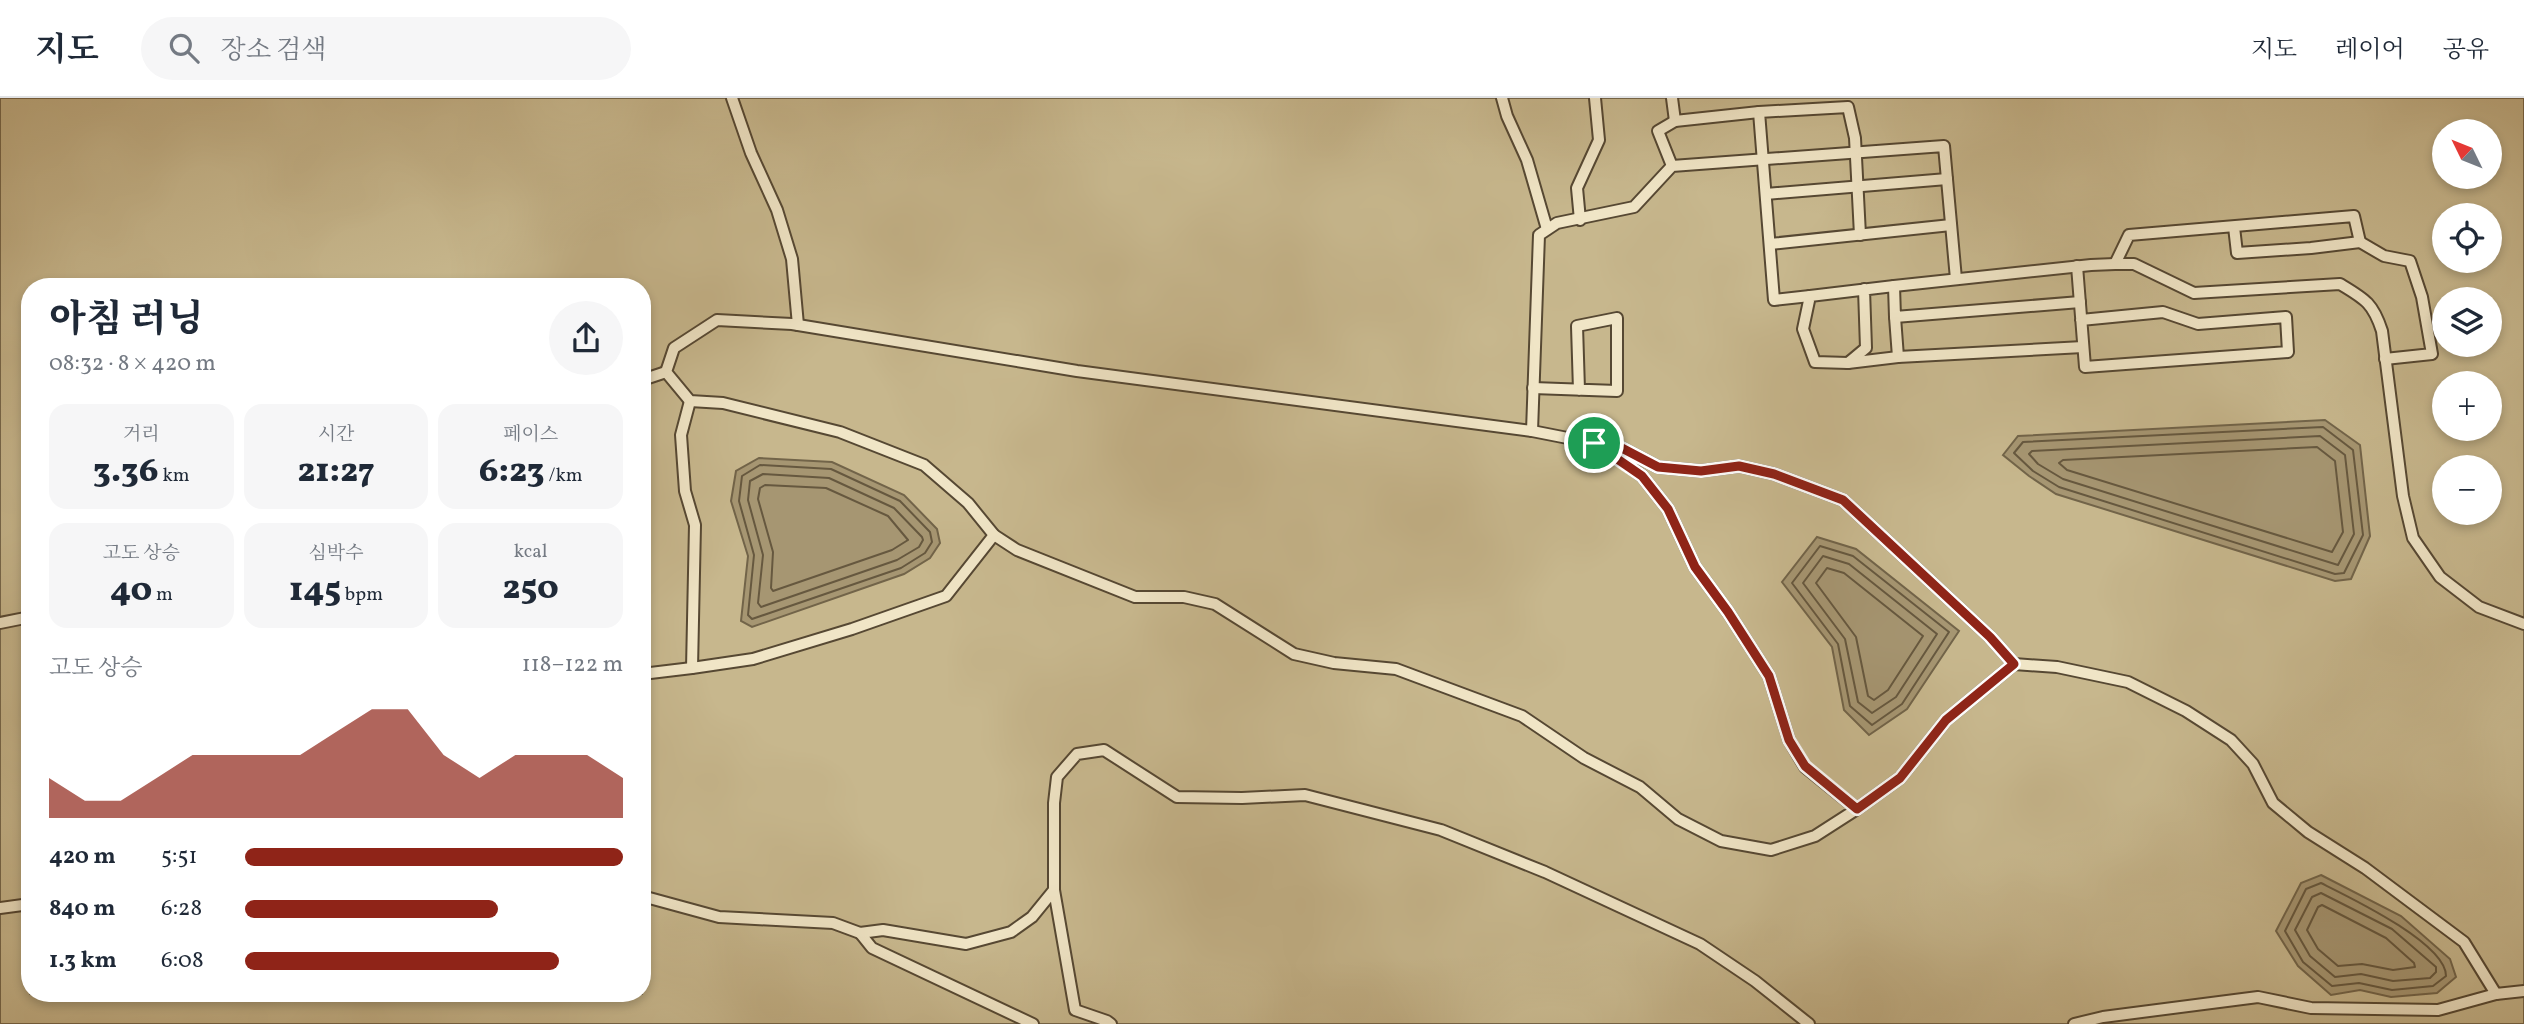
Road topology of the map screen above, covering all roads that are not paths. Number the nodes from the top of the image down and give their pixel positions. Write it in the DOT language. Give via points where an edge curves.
graph roads {
  1 [pos="732,98"];
  2 [pos="1502,98"];
  3 [pos="1595,98"];
  4 [pos="1672,98"];
  5 [pos="1759,113"];
  6 [pos="1675,121"];
  7 [pos="1856,153"];
  8 [pos="1763,159"];
  9 [pos="1672,166"];
  10 [pos="1947,179"];
  11 [pos="1857,187"];
  12 [pos="1766,194"];
  13 [pos="1580,220"];
  14 [pos="1951,225"];
  15 [pos="2234,228"];
  16 [pos="1547,229"];
  17 [pos="1860,235"];
  18 [pos="2360,242"];
  19 [pos="1770,244"];
  20 [pos="2115,264"];
  21 [pos="2077,266"];
  22 [pos="1955,279"];
  23 [pos="1894,286"];
  24 [pos="1864,289"];
  25 [pos="1810,296"];
  26 [pos="2080,302"];
  27 [pos="1895,317"];
  28 [pos="2081,320"];
  29 [pos="798,325"];
  30 [pos="2083,347"];
  31 [pos="1898,357"];
  32 [pos="2385,359"];
  33 [pos="1848,363"];
  34 [pos="666,372"];
  35 [pos="651,377"];
  36 [pos="1534,388"];
  37 [pos="1579,390"];
  38 [pos="690,401"];
  39 [pos="1532,431"];
  40 [pos="1594,443"];
  41 [pos="994,535"];
  42 [pos="21,619"];
  43 [pos="0,623"];
  44 [pos="2524,624"];
  45 [pos="2014,664"];
  46 [pos="692,668"];
  47 [pos="651,673"];
  48 [pos="1857,809"];
  49 [pos="1054,890"];
  50 [pos="651,899"];
  51 [pos="21,905"];
  52 [pos="0,908"];
  53 [pos="860,933"];
  54 [pos="2524,991"];
  55 [pos="2496,994"];
  56 [pos="1033,1024"];
  57 [pos="1111,1024"];
  58 [pos="1809,1024"];
  59 [pos="2074,1024"];
  1 -- 29 [label="lane" via="792,259"];
  2 -- 16 [label="lane" via="1527,160"];
  3 -- 13 [label="lane" via="1599,140 1577,188"];
  4 -- 6 [label="lane"];
  5 -- 6 [label="lane"];
  5 -- 7 [label="lane" via="1848,107"];
  5 -- 8 [label="lane"];
  6 -- 9 [label="lane" via="1658,131"];
  7 -- 8 [label="lane"];
  7 -- 10 [label="lane" via="1944,146"];
  7 -- 11 [label="lane"];
  8 -- 9 [label="lane"];
  8 -- 12 [label="lane"];
  9 -- 13 [label="lane" via="1634,207"];
  10 -- 11 [label="lane"];
  10 -- 14 [label="lane"];
  11 -- 12 [label="lane"];
  11 -- 17 [label="lane"];
  12 -- 19 [label="lane"];
  13 -- 16 [label="lane"];
  14 -- 17 [label="lane"];
  14 -- 22 [label="lane"];
  15 -- 18 [label="lane" via="2354,215"];
  15 -- 18 [label="lane" via="2237,253"];
  15 -- 20 [label="lane" via="2129,235"];
  16 -- 36 [label="lane" via="1539,235"];
  17 -- 19 [label="lane"];
  18 -- 32 [label="lane" via="2384,256 2410,261 2422,296 2432,354"];
  19 -- 25 [label="lane" via="1774,300"];
  20 -- 21 [label="lane"];
  20 -- 32 [label="lane" via="2134,264 2194,293 2340,284 2375,310"];
  21 -- 22 [label="lane"];
  21 -- 26 [label="lane"];
  22 -- 23 [label="lane"];
  23 -- 24 [label="lane"];
  23 -- 27 [label="lane"];
  24 -- 25 [label="lane"];
  24 -- 33 [label="lane" via="1866,348"];
  25 -- 33 [label="lane" via="1802,329 1815,362"];
  26 -- 27 [label="lane"];
  26 -- 28 [label="lane"];
  27 -- 31 [label="lane"];
  28 -- 30 [label="lane"];
  28 -- 30 [label="lane" via="2163,312 2198,324 2286,317 2288,352 2085,367"];
  29 -- 34 [label="lane" via="717,320 674,348"];
  29 -- 39 [label="lane" via="1077,371"];
  30 -- 31 [label="lane"];
  31 -- 33 [label="lane"];
  32 -- 44 [label="lane" via="2413,538 2440,577 2479,607"];
  34 -- 35 [label="lane"];
  34 -- 38 [label="lane"];
  36 -- 37 [label="lane"];
  36 -- 39 [label="lane"];
  37 -- 37 [label="lane" via="1617,391 1617,318 1577,326"];
  38 -- 41 [label="lane" via="723,402 840,432 924,465 968,503"];
  38 -- 46 [label="lane" via="681,435 685,491 695,525"];
  39 -- 40 [label="lane"];
  40 -- 45 [label="lane" via="1618,446 1658,467 1701,471 1739,466 1774,474 1843,500"];
  40 -- 48 [label="lane" via="1642,476 1668,509 1695,567 1769,676 1789,740 1805,766"];
  41 -- 46 [label="lane" via="946,596 753,659"];
  41 -- 48 [label="lane" via="1017,550 1135,597 1184,597 1214,604 1294,654 1396,669 1522,716 1584,758 1640,787 1678,819 1721,841 1771,850 1815,836"];
  42 -- 43 [label="lane"];
  45 -- 48 [label="lane" via="1946,720 1900,778"];
  45 -- 55 [label="lane" via="2057,667 2128,682 2231,740 2253,764 2273,803 2464,942"];
  46 -- 47 [label="lane"];
  49 -- 53 [label="lane" via="1032,917 1011,932 966,944 883,930"];
  49 -- 57 [label="lane" via="1075,1010"];
  49 -- 58 [label="lane" via="1057,777 1077,754 1104,750 1178,797 1305,795 1441,830 1700,944"];
  50 -- 53 [label="lane" via="719,917 832,923"];
  51 -- 52 [label="lane"];
  53 -- 56 [label="lane" via="873,948"];
  54 -- 55 [label="lane"];
  55 -- 59 [label="lane" via="2438,1010 2311,1008 2258,997"];
}
